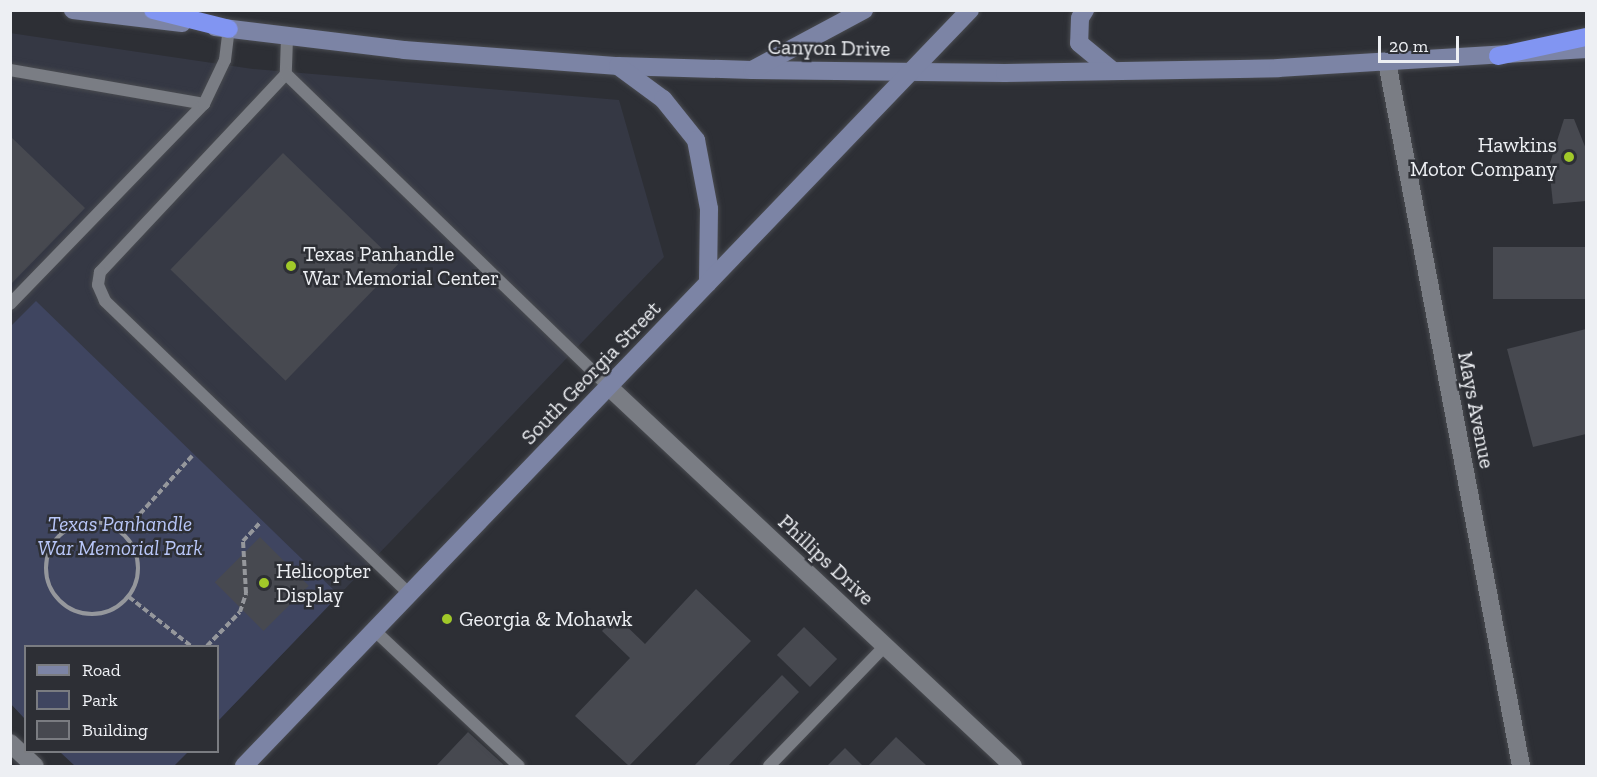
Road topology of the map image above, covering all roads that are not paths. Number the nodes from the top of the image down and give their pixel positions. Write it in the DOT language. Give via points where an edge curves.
graph roads {
  1 [pos="73,10"];
  2 [pos="153,10"];
  3 [pos="864,10"];
  4 [pos="970,10"];
  5 [pos="1085,10"];
  6 [pos="229,29"];
  7 [pos="1587,37"];
  8 [pos="287,38"];
  9 [pos="1587,49"];
  10 [pos="1498,57"];
  11 [pos="1387,62"];
  12 [pos="618,66"];
  13 [pos="10,70"];
  14 [pos="752,70"];
  15 [pos="912,71"];
  16 [pos="1113,71"];
  17 [pos="286,74"];
  18 [pos="204,104"];
  19 [pos="708,284"];
  20 [pos="10,304"];
  21 [pos="609,387"];
  22 [pos="410,594"];
  23 [pos="375,631"];
  24 [pos="885,646"];
  25 [pos="10,743"];
  26 [pos="35,766"];
  27 [pos="244,766"];
  28 [pos="519,766"];
  29 [pos="769,766"];
  30 [pos="1013,766"];
  31 [pos="1521,766"];
  1 -- 6 [label="main road, Canyon Drive"];
  2 -- 6 [label="highway"];
  3 -- 14 [label="main road"];
  4 -- 15 [label="main road, South Georgia Street"];
  5 -- 16 [label="main road" via="1080,18 1079,43"];
  6 -- 8 [label="main road, Canyon Drive"];
  6 -- 18 [label="lane" via="225,60"];
  7 -- 10 [label="highway"];
  8 -- 12 [label="main road, Canyon Drive"];
  8 -- 17 [label="lane"];
  9 -- 10 [label="main road, Canyon Drive"];
  10 -- 11 [label="main road, Canyon Drive"];
  11 -- 16 [label="main road, Canyon Drive"];
  11 -- 31 [label="street, Mays Avenue"];
  12 -- 14 [label="main road, Canyon Drive"];
  12 -- 19 [label="main road" via="663,99 696,140 709,209"];
  13 -- 18 [label="lane"];
  14 -- 15 [label="main road, Canyon Drive"];
  15 -- 16 [label="main road, Canyon Drive"];
  15 -- 19 [label="main road, South Georgia Street"];
  17 -- 21 [label="lane"];
  17 -- 22 [label="lane" via="100,272 98,285 105,301"];
  18 -- 20 [label="lane"];
  19 -- 21 [label="main road, South Georgia Street"];
  21 -- 22 [label="main road, South Georgia Street"];
  21 -- 24 [label="street, Phillips Drive"];
  22 -- 23 [label="main road, South Georgia Street"];
  23 -- 27 [label="main road, South Georgia Street"];
  23 -- 28 [label="lane"];
  24 -- 29 [label="lane"];
  24 -- 30 [label="street, Phillips Drive"];
  25 -- 26 [label="street"];
}
